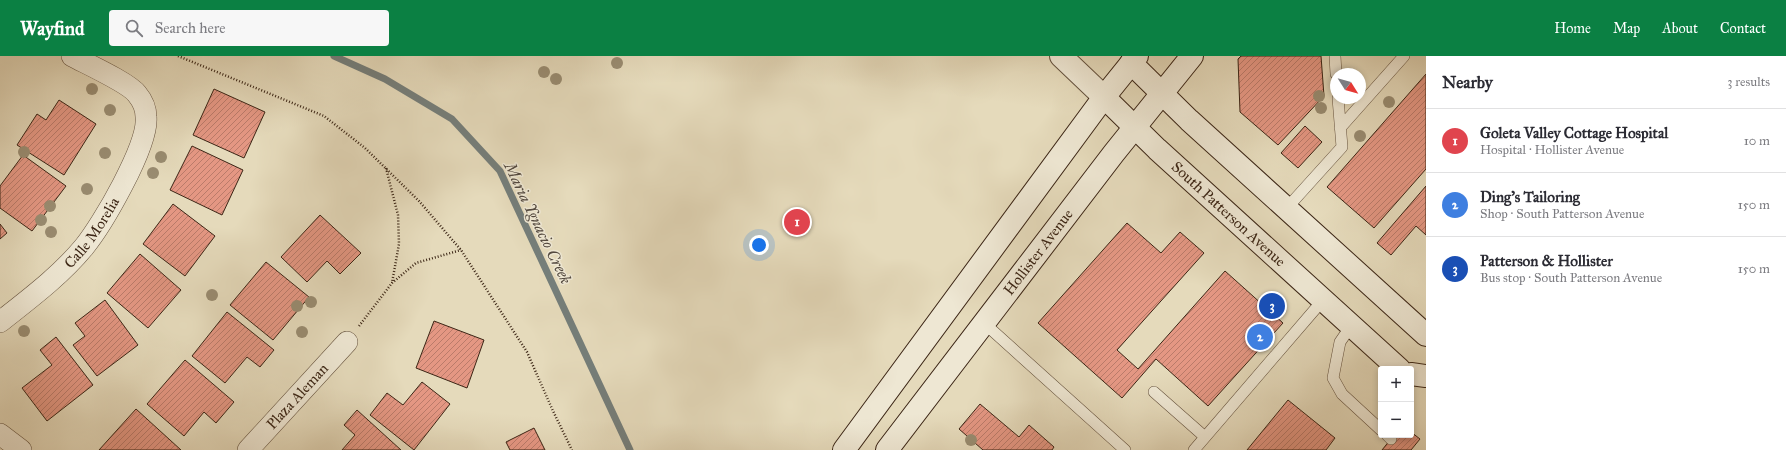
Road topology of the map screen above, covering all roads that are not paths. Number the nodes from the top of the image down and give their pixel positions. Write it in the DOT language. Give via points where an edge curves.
graph roads {
  1 [pos="72,56"];
  2 [pos="1061,56"];
  3 [pos="1192,56"];
  4 [pos="1335,56"];
  5 [pos="1404,56"];
  6 [pos="1130,58"];
  7 [pos="1336,68"];
  8 [pos="1162,93"];
  9 [pos="1104,97"];
  10 [pos="1338,104"];
  11 [pos="1135,127"];
  12 [pos="1340,128"];
  13 [pos="1286,209"];
  14 [pos="1323,300"];
  15 [pos="0,322"];
  16 [pos="984,323"];
  17 [pos="1351,326"];
  18 [pos="1426,335"];
  19 [pos="347,342"];
  20 [pos="1396,366"];
  21 [pos="1414,374"];
  22 [pos="1426,376"];
  23 [pos="1154,392"];
  24 [pos="1378,427"];
  25 [pos="0,434"];
  26 [pos="1205,437"];
  27 [pos="21,450"];
  28 [pos="248,450"];
  29 [pos="844,450"];
  30 [pos="887,450"];
  31 [pos="1125,450"];
  32 [pos="1194,450"];
  1 -- 15 [label="street, Calle Morelia" via="128,86 137,94 144,105 144,134 127,178 84,247 51,281"];
  2 -- 9 [label="main road, South Patterson Avenue"];
  3 -- 8 [label="main road, Hollister Avenue"];
  4 -- 7 [label="lane"];
  5 -- 12 [label="lane"];
  6 -- 8 [label="main road"];
  6 -- 9 [label="main road"];
  8 -- 11 [label="main road, Hollister Avenue"];
  8 -- 13 [label="main road"];
  9 -- 11 [label="main road, South Patterson Avenue"];
  9 -- 29 [label="main road"];
  10 -- 12 [label="lane"];
  11 -- 14 [label="main road, South Patterson Avenue"];
  11 -- 16 [label="main road, Hollister Avenue"];
  12 -- 13 [label="lane" via="1342,147"];
  13 -- 18 [label="main road"];
  14 -- 17 [label="main road, South Patterson Avenue"];
  14 -- 26 [label="lane"];
  16 -- 30 [label="main road, Hollister Avenue"];
  16 -- 31 [label="lane"];
  17 -- 20 [label="main road, South Patterson Avenue"];
  17 -- 24 [label="lane" via="1340,342 1333,378 1342,394"];
  19 -- 28 [label="street, Plaza Aleman"];
  21 -- 22 [label="main road"];
  23 -- 26 [label="lane"];
  25 -- 27 [label="street"];
  26 -- 32 [label="lane"];
}
